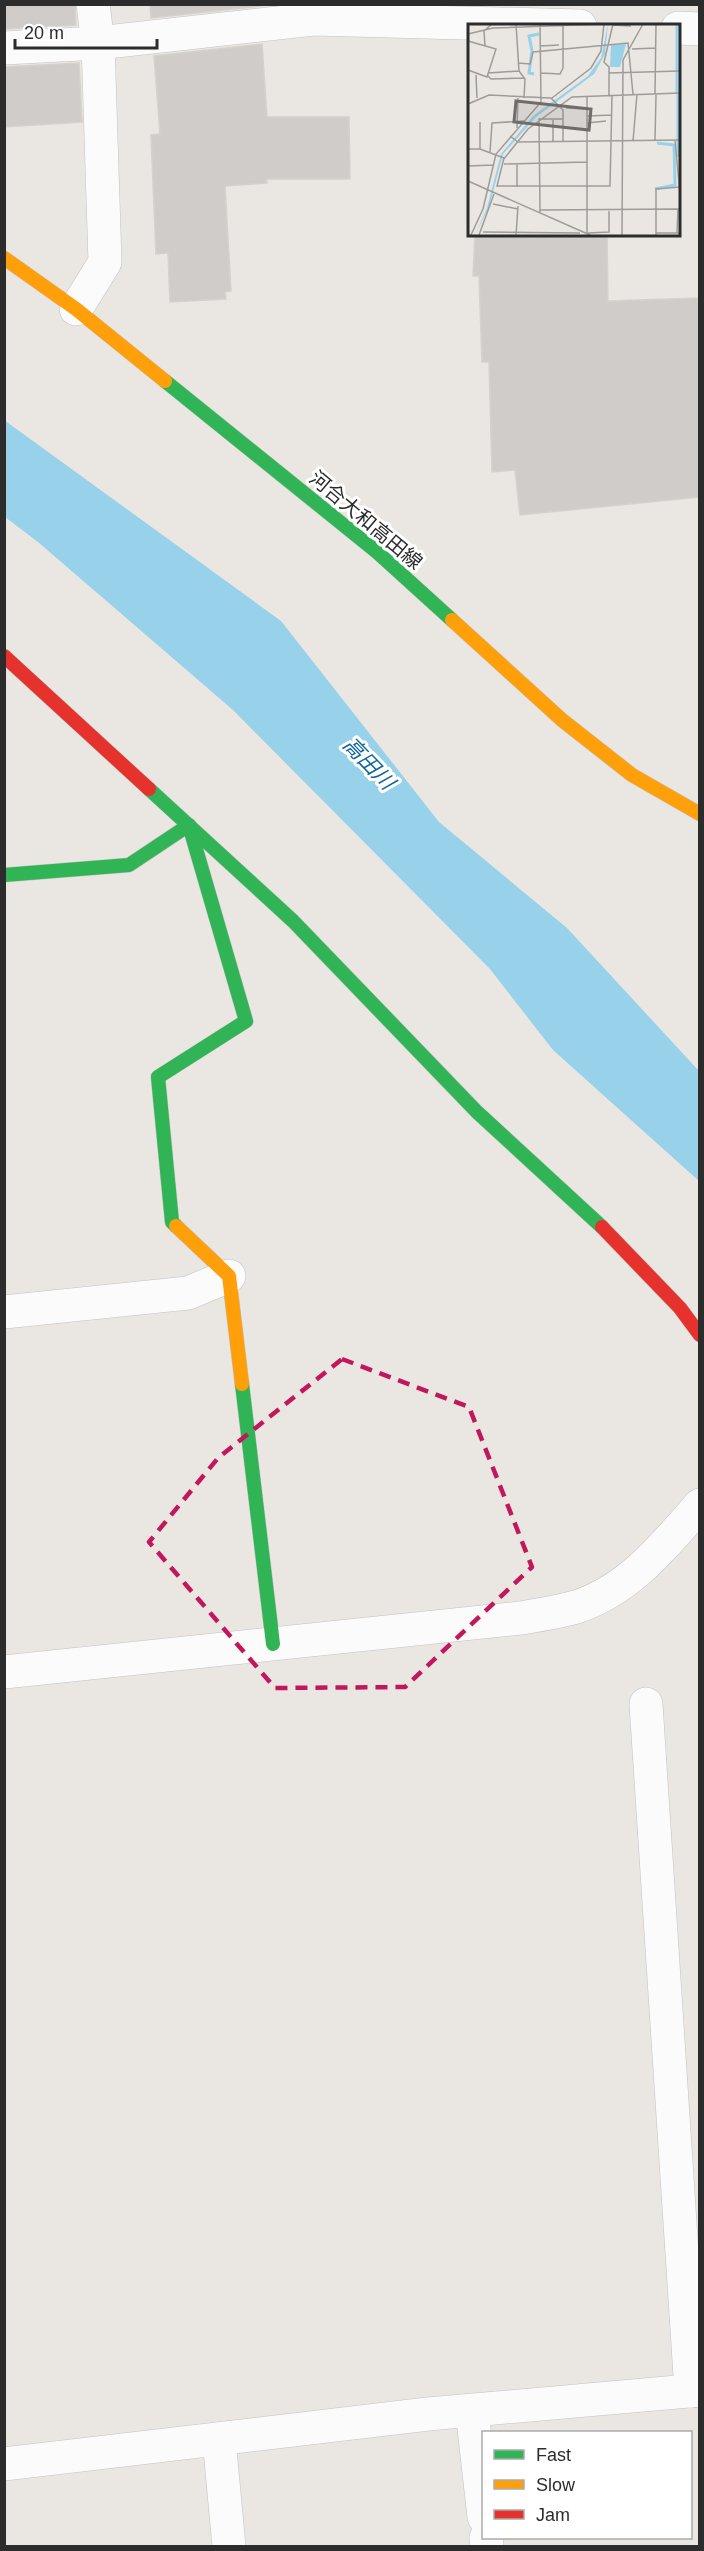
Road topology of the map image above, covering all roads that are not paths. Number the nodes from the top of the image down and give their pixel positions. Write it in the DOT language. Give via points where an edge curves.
graph roads {
  1 [pos="93,4"];
  2 [pos="504,24"];
  3 [pos="680,28"];
  4 [pos="699,29"];
  5 [pos="98,43"];
  6 [pos="4,48"];
  7 [pos="4,258"];
  8 [pos="76,309"];
  9 [pos="4,656"];
  10 [pos="699,814"];
  11 [pos="189,825"];
  12 [pos="4,875"];
  13 [pos="229,1276"];
  14 [pos="4,1312"];
  15 [pos="699,1335"];
  16 [pos="699,1505"];
  17 [pos="273,1644"];
  18 [pos="4,1672"];
  19 [pos="646,1704"];
  20 [pos="695,2390"];
  21 [pos="472,2410"];
  22 [pos="219,2439"];
  23 [pos="4,2464"];
  24 [pos="482,2507"];
  25 [pos="229,2547"];
  1 -- 5 [label="street"];
  2 -- 5 [label="street" via="314,19"];
  3 -- 4 [label="street"];
  5 -- 6 [label="street"];
  5 -- 8 [label="street" via="105,262"];
  7 -- 8 [label="street, 河合大和高田線"];
  8 -- 10 [label="street, 河合大和高田線" via="377,552 562,720 632,775"];
  9 -- 11 [label="street"];
  11 -- 12 [label="street" via="129,865"];
  11 -- 13 [label="street" via="246,1021 158,1077 172,1222"];
  11 -- 15 [label="street" via="293,921 477,1112 620,1243 680,1308"];
  13 -- 14 [label="street" via="188,1293"];
  13 -- 17 [label="street"];
  16 -- 17 [label="street" via="625,1583 577,1607 521,1618"];
  17 -- 18 [label="street"];
  19 -- 20 [label="street"];
  20 -- 21 [label="street"];
  21 -- 22 [label="street"];
  21 -- 24 [label="street"];
  22 -- 23 [label="street"];
  22 -- 25 [label="street"];
}
